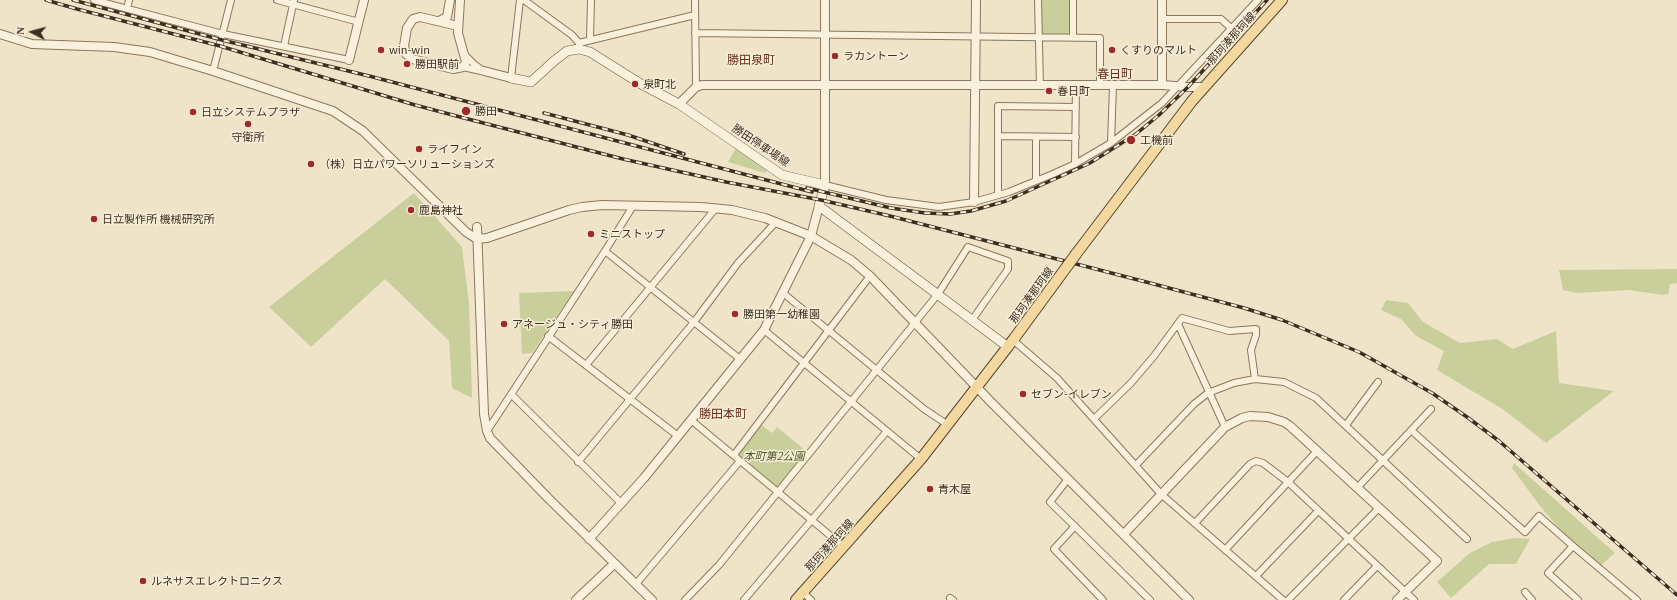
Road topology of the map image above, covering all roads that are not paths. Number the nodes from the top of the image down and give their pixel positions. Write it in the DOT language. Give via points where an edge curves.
graph roads {
  1 [pos="94,0"];
  2 [pos="129,0"];
  3 [pos="231,0"];
  4 [pos="277,0"];
  5 [pos="364,0"];
  6 [pos="450,0"];
  7 [pos="460,0"];
  8 [pos="520,0"];
  9 [pos="524,0"];
  10 [pos="591,0"];
  11 [pos="695,0"];
  12 [pos="825,0"];
  13 [pos="976,0"];
  14 [pos="1038,0"];
  15 [pos="1073,0"];
  16 [pos="1162,0"];
  17 [pos="1258,0"];
  18 [pos="1282,0"];
  19 [pos="294,2"];
  20 [pos="127,9"];
  21 [pos="695,15"];
  22 [pos="1162,18"];
  23 [pos="439,21"];
  24 [pos="359,22"];
  25 [pos="458,26"];
  26 [pos="1232,29"];
  27 [pos="696,33"];
  28 [pos="0,34"];
  29 [pos="223,34"];
  30 [pos="825,35"];
  31 [pos="975,36"];
  32 [pos="1038,38"];
  33 [pos="1073,38"];
  34 [pos="590,39"];
  35 [pos="284,46"];
  36 [pos="579,46"];
  37 [pos="466,56"];
  38 [pos="349,60"];
  39 [pos="463,67"];
  40 [pos="214,71"];
  41 [pos="484,71"];
  42 [pos="511,78"];
  43 [pos="825,85"];
  44 [pos="975,85"];
  45 [pos="1100,85"];
  46 [pos="1162,85"];
  47 [pos="1040,86"];
  48 [pos="1076,86"];
  49 [pos="1113,86"];
  50 [pos="1180,86"];
  51 [pos="696,87"];
  52 [pos="1203,87"];
  53 [pos="679,104"];
  54 [pos="1076,107"];
  55 [pos="998,136"];
  56 [pos="1036,137"];
  57 [pos="1076,137"];
  58 [pos="1111,143"];
  59 [pos="1075,164"];
  60 [pos="1036,180"];
  61 [pos="825,185"];
  62 [pos="998,195"];
  63 [pos="974,202"];
  64 [pos="633,206"];
  65 [pos="819,206"];
  66 [pos="716,208"];
  67 [pos="776,222"];
  68 [pos="477,227"];
  69 [pos="811,236"];
  70 [pos="477,239"];
  71 [pos="605,251"];
  72 [pos="870,276"];
  73 [pos="650,288"];
  74 [pos="783,293"];
  75 [pos="938,294"];
  76 [pos="972,320"];
  77 [pos="694,322"];
  78 [pos="915,322"];
  79 [pos="1178,324"];
  80 [pos="764,330"];
  81 [pos="829,330"];
  82 [pos="548,336"];
  83 [pos="1010,344"];
  84 [pos="740,359"];
  85 [pos="804,362"];
  86 [pos="586,365"];
  87 [pos="877,370"];
  88 [pos="1255,378"];
  89 [pos="1378,382"];
  90 [pos="977,388"];
  91 [pos="1208,393"];
  92 [pos="511,394"];
  93 [pos="631,400"];
  94 [pos="852,402"];
  95 [pos="1431,408"];
  96 [pos="1094,419"];
  97 [pos="691,420"];
  98 [pos="948,425"];
  99 [pos="1346,425"];
  100 [pos="1225,427"];
  101 [pos="487,431"];
  102 [pos="887,431"];
  103 [pos="1412,431"];
  104 [pos="678,436"];
  105 [pos="1318,451"];
  106 [pos="734,455"];
  107 [pos="922,459"];
  108 [pos="1384,460"];
  109 [pos="740,461"];
  110 [pos="578,462"];
  111 [pos="1136,465"];
  112 [pos="1068,479"];
  113 [pos="1288,482"];
  114 [pos="1357,488"];
  115 [pos="778,492"];
  116 [pos="1161,494"];
  117 [pos="622,504"];
  118 [pos="1380,508"];
  119 [pos="1318,511"];
  120 [pos="812,520"];
  121 [pos="1195,523"];
  122 [pos="1074,526"];
  123 [pos="1124,534"];
  124 [pos="589,539"];
  125 [pos="1349,539"];
  126 [pos="1467,539"];
  127 [pos="1573,546"];
  128 [pos="844,547"];
  129 [pos="1225,550"];
  130 [pos="614,564"];
  131 [pos="1377,566"];
  132 [pos="1256,576"];
  133 [pos="636,584"];
  134 [pos="803,592"];
  135 [pos="1405,592"];
  136 [pos="1525,592"];
  137 [pos="1183,598"];
  138 [pos="576,600"];
  139 [pos="652,600"];
  140 [pos="685,600"];
  141 [pos="744,600"];
  142 [pos="796,600"];
  143 [pos="811,600"];
  144 [pos="1103,600"];
  145 [pos="1150,600"];
  146 [pos="1283,600"];
  147 [pos="1288,600"];
  148 [pos="1344,600"];
  149 [pos="1398,600"];
  150 [pos="1414,600"];
  151 [pos="1532,600"];
  152 [pos="1578,600"];
  153 [pos="1637,600"];
  1 -- 20 [label="street"];
  2 -- 20 [label="street"];
  3 -- 29 [label="street"];
  4 -- 19 [label="street"];
  5 -- 24 [label="street"];
  6 -- 23 [label="street" via="445,20"];
  7 -- 25 [label="street"];
  8 -- 42 [label="street"];
  9 -- 36 [label="street" via="572,35"];
  10 -- 34 [label="street"];
  11 -- 21 [label="street"];
  12 -- 30 [label="street"];
  13 -- 31 [label="street"];
  14 -- 32 [label="street"];
  15 -- 33 [label="street"];
  16 -- 22 [label="street"];
  17 -- 26 [label="street"];
  18 -- 52 [label="main road, 那珂湊那珂線"];
  19 -- 24 [label="street"];
  19 -- 35 [label="street"];
  20 -- 29 [label="street"];
  21 -- 27 [label="street"];
  21 -- 34 [label="street"];
  22 -- 26 [label="street" via="1221,19"];
  22 -- 46 [label="street"];
  23 -- 25 [label="street"];
  23 -- 39 [label="street" via="420,17 413,19 407,28 404,46 406,54 412,59 453,69"];
  24 -- 38 [label="street"];
  25 -- 37 [label="street" via="460,42"];
  26 -- 50 [label="street"];
  27 -- 30 [label="street"];
  27 -- 51 [label="street"];
  28 -- 40 [label="street" via="32,44 114,47 140,51"];
  29 -- 35 [label="street"];
  29 -- 40 [label="street"];
  30 -- 31 [label="street"];
  30 -- 43 [label="street"];
  31 -- 32 [label="street"];
  31 -- 44 [label="street"];
  32 -- 33 [label="street"];
  32 -- 47 [label="street"];
  33 -- 45 [label="street" via="1100,38"];
  34 -- 36 [label="street"];
  35 -- 38 [label="street"];
  36 -- 42 [label="main road" via="561,56 531,82"];
  36 -- 53 [label="main road, 勝田停車場線"];
  37 -- 39 [label="street"];
  37 -- 41 [label="street"];
  39 -- 41 [label="street"];
  40 -- 70 [label="street" via="323,107 348,120 368,136 466,232"];
  41 -- 42 [label="street"];
  43 -- 44 [label="street"];
  43 -- 51 [label="street"];
  43 -- 61 [label="street"];
  44 -- 47 [label="street"];
  44 -- 63 [label="street"];
  45 -- 48 [label="street"];
  45 -- 49 [label="street"];
  46 -- 49 [label="street"];
  46 -- 50 [label="street"];
  47 -- 48 [label="street"];
  48 -- 54 [label="street"];
  49 -- 58 [label="street"];
  50 -- 52 [label="street"];
  50 -- 58 [label="street"];
  51 -- 53 [label="street"];
  52 -- 83 [label="main road, 那珂湊那珂線, bridge"];
  53 -- 61 [label="main road, 勝田停車場線" via="782,175"];
  54 -- 55 [label="street" via="998,106"];
  54 -- 57 [label="street"];
  55 -- 56 [label="street"];
  55 -- 62 [label="street"];
  56 -- 57 [label="street"];
  56 -- 60 [label="street"];
  57 -- 59 [label="street"];
  58 -- 59 [label="street"];
  59 -- 60 [label="street"];
  60 -- 62 [label="street"];
  61 -- 63 [label="street" via="910,204 939,207"];
  61 -- 65 [label="main road"];
  62 -- 63 [label="street"];
  64 -- 66 [label="street"];
  64 -- 70 [label="street" via="582,207 488,238"];
  64 -- 71 [label="street"];
  65 -- 69 [label="street"];
  65 -- 75 [label="main road"];
  66 -- 67 [label="street" via="749,213"];
  66 -- 73 [label="street"];
  67 -- 69 [label="street"];
  67 -- 77 [label="street" via="738,263"];
  68 -- 70 [label="street"];
  69 -- 72 [label="street" via="851,260"];
  69 -- 74 [label="street"];
  70 -- 101 [label="street" via="484,414"];
  71 -- 73 [label="street"];
  71 -- 82 [label="street"];
  72 -- 78 [label="street"];
  72 -- 81 [label="street"];
  73 -- 77 [label="street"];
  73 -- 86 [label="street"];
  74 -- 80 [label="street"];
  74 -- 81 [label="street"];
  75 -- 76 [label="main road"];
  75 -- 76 [label="street" via="968,247 1008,261 1008,269"];
  75 -- 78 [label="street"];
  76 -- 83 [label="main road"];
  77 -- 84 [label="street"];
  77 -- 93 [label="street"];
  78 -- 87 [label="street"];
  78 -- 90 [label="street"];
  79 -- 88 [label="street" via="1182,318 1229,331 1256,329 1251,350"];
  79 -- 91 [label="street"];
  79 -- 96 [label="street" via="1131,383"];
  80 -- 84 [label="street"];
  80 -- 85 [label="street"];
  81 -- 85 [label="street"];
  81 -- 87 [label="street"];
  82 -- 86 [label="street"];
  82 -- 92 [label="street"];
  83 -- 90 [label="main road, 那珂湊那珂線"];
  83 -- 96 [label="street" via="1056,378"];
  84 -- 97 [label="street"];
  85 -- 94 [label="street"];
  85 -- 106 [label="street"];
  86 -- 93 [label="street"];
  87 -- 94 [label="street"];
  87 -- 98 [label="street" via="924,409"];
  88 -- 91 [label="street"];
  88 -- 99 [label="street" via="1284,382 1309,394"];
  89 -- 99 [label="street"];
  90 -- 98 [label="main road, 那珂湊那珂線"];
  90 -- 112 [label="street"];
  91 -- 100 [label="street"];
  91 -- 111 [label="street" via="1194,404"];
  92 -- 101 [label="street"];
  92 -- 110 [label="street"];
  93 -- 104 [label="street"];
  93 -- 110 [label="street"];
  94 -- 102 [label="street"];
  94 -- 115 [label="street"];
  95 -- 103 [label="street"];
  96 -- 111 [label="street"];
  97 -- 104 [label="street"];
  97 -- 106 [label="street"];
  98 -- 107 [label="main road, 那珂湊那珂線"];
  99 -- 108 [label="street"];
  100 -- 105 [label="street" via="1250,416 1268,417 1290,426"];
  100 -- 116 [label="street"];
  101 -- 124 [label="street" via="490,438"];
  102 -- 107 [label="street"];
  102 -- 120 [label="street"];
  103 -- 108 [label="street"];
  103 -- 127 [label="street" via="1525,532 1539,516"];
  104 -- 117 [label="street"];
  105 -- 113 [label="street"];
  105 -- 114 [label="street"];
  106 -- 109 [label="street"];
  107 -- 128 [label="main road, 那珂湊那珂線"];
  108 -- 114 [label="street"];
  108 -- 126 [label="street"];
  109 -- 115 [label="street"];
  109 -- 133 [label="street"];
  110 -- 117 [label="street"];
  111 -- 116 [label="street"];
  112 -- 122 [label="street" via="1050,502"];
  112 -- 123 [label="street"];
  113 -- 119 [label="street"];
  113 -- 121 [label="street" via="1264,463 1256,461 1242,471"];
  113 -- 129 [label="street"];
  114 -- 118 [label="street"];
  115 -- 120 [label="street"];
  115 -- 140 [label="street" via="718,565"];
  116 -- 121 [label="street"];
  116 -- 123 [label="street"];
  117 -- 124 [label="street"];
  118 -- 125 [label="street"];
  118 -- 135 [label="street" via="1437,561"];
  119 -- 125 [label="street"];
  119 -- 132 [label="street"];
  120 -- 128 [label="street"];
  120 -- 141 [label="street"];
  121 -- 129 [label="street"];
  122 -- 144 [label="street" via="1054,549"];
  122 -- 145 [label="street"];
  123 -- 137 [label="street"];
  124 -- 130 [label="street"];
  125 -- 131 [label="street"];
  125 -- 147 [label="street"];
  127 -- 152 [label="street" via="1548,573"];
  127 -- 153 [label="street"];
  128 -- 134 [label="main road, 那珂湊那珂線"];
  129 -- 132 [label="street"];
  130 -- 133 [label="street"];
  130 -- 138 [label="street"];
  131 -- 135 [label="street"];
  131 -- 148 [label="street"];
  132 -- 146 [label="street"];
  133 -- 139 [label="street"];
  134 -- 142 [label="main road, 那珂湊那珂線"];
  134 -- 143 [label="street"];
  135 -- 149 [label="street"];
  135 -- 150 [label="street"];
  136 -- 151 [label="street"];
}
